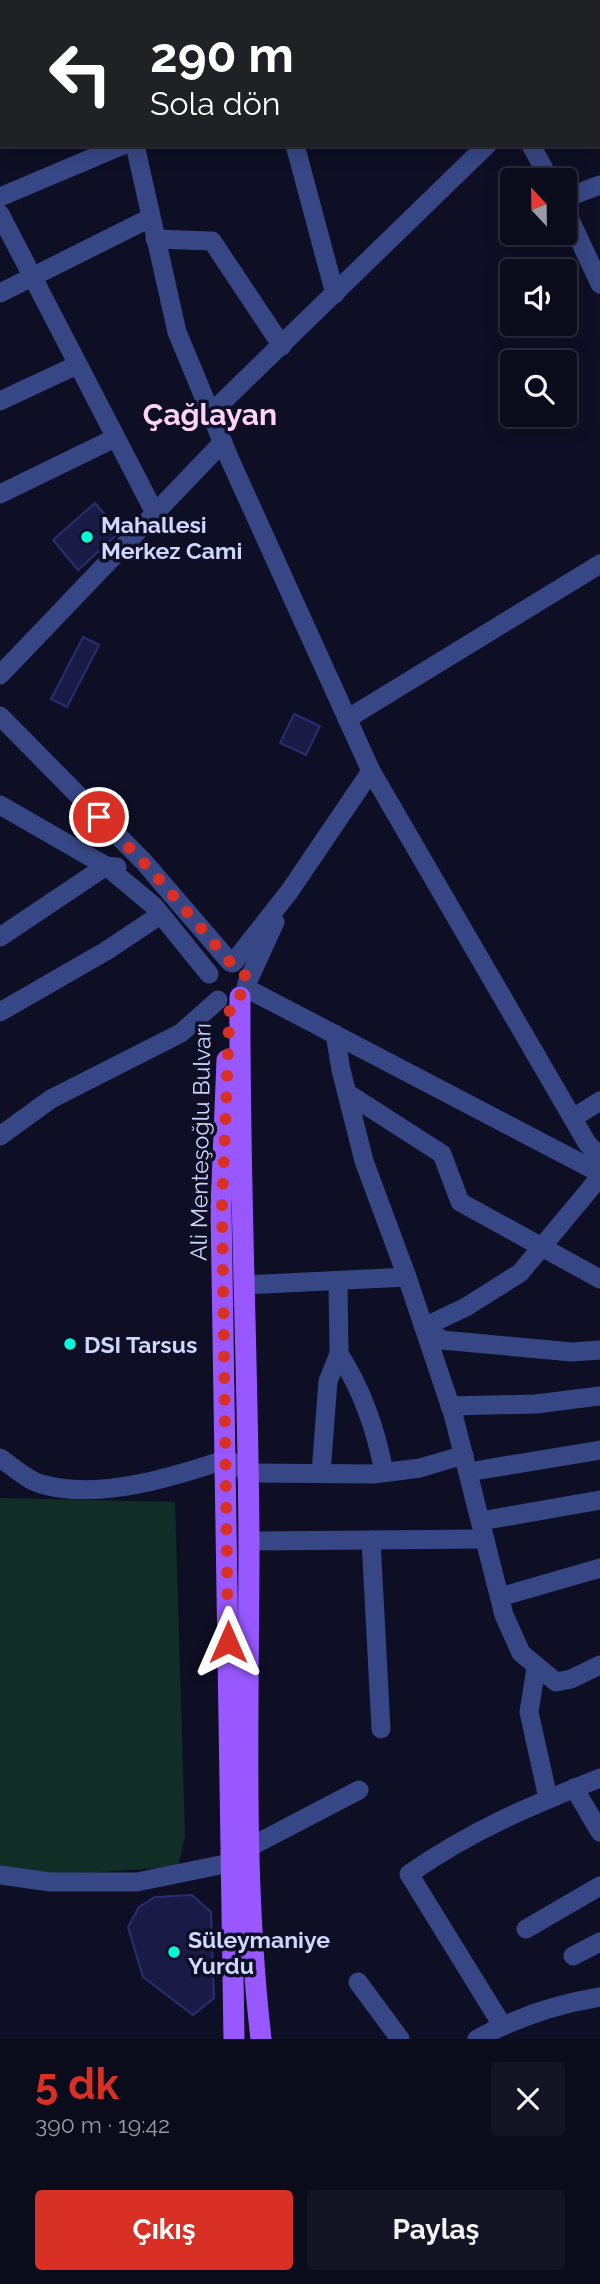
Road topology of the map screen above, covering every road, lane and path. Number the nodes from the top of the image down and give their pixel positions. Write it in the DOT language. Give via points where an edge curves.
graph roads {
  1 [pos="118,147"];
  2 [pos="135,147"];
  3 [pos="296,147"];
  4 [pos="485,147"];
  5 [pos="532,147"];
  6 [pos="543,168"];
  7 [pos="600,185"];
  8 [pos="578,193"];
  9 [pos="0,197"];
  10 [pos="0,214"];
  11 [pos="150,218"];
  12 [pos="578,235"];
  13 [pos="155,239"];
  14 [pos="32,278"];
  15 [pos="599,278"];
  16 [pos="0,293"];
  17 [pos="335,294"];
  18 [pos="282,346"];
  19 [pos="77,365"];
  20 [pos="0,401"];
  21 [pos="211,413"];
  22 [pos="115,438"];
  23 [pos="223,442"];
  24 [pos="0,494"];
  25 [pos="155,513"];
  26 [pos="600,564"];
  27 [pos="0,675"];
  28 [pos="0,716"];
  29 [pos="347,719"];
  30 [pos="371,771"];
  31 [pos="3,810"];
  32 [pos="106,866"];
  33 [pos="151,870"];
  34 [pos="289,892"];
  35 [pos="160,915"];
  36 [pos="0,937"];
  37 [pos="231,963"];
  38 [pos="209,974"];
  39 [pos="236,994"];
  40 [pos="0,1012"];
  41 [pos="335,1034"];
  42 [pos="346,1093"];
  43 [pos="600,1101"];
  44 [pos="573,1118"];
  45 [pos="0,1136"];
  46 [pos="600,1157"];
  47 [pos="600,1175"];
  48 [pos="544,1246"];
  49 [pos="407,1277"];
  50 [pos="600,1279"];
  51 [pos="338,1281"];
  52 [pos="244,1285"];
  53 [pos="424,1326"];
  54 [pos="600,1350"];
  55 [pos="339,1354"];
  56 [pos="600,1396"];
  57 [pos="450,1406"];
  58 [pos="600,1450"];
  59 [pos="0,1458"];
  60 [pos="227,1460"];
  61 [pos="466,1464"];
  62 [pos="384,1472"];
  63 [pos="248,1473"];
  64 [pos="321,1473"];
  65 [pos="600,1500"];
  66 [pos="483,1530"];
  67 [pos="371,1540"];
  68 [pos="248,1541"];
  69 [pos="600,1569"];
  70 [pos="500,1597"];
  71 [pos="600,1665"];
  72 [pos="536,1668"];
  73 [pos="381,1729"];
  74 [pos="600,1778"];
  75 [pos="574,1788"];
  76 [pos="359,1790"];
  77 [pos="548,1798"];
  78 [pos="600,1832"];
  79 [pos="248,1848"];
  80 [pos="230,1863"];
  81 [pos="0,1875"];
  82 [pos="600,1886"];
  83 [pos="526,1929"];
  84 [pos="600,1942"];
  85 [pos="573,1956"];
  86 [pos="358,1982"];
  87 [pos="600,1997"];
  88 [pos="502,2025"];
  89 [pos="233,2039"];
  90 [pos="261,2039"];
  91 [pos="400,2039"];
  92 [pos="477,2039"];
  1 -- 9 [label="street"];
  2 -- 11 [label="street"];
  3 -- 17 [label="street"];
  4 -- 17 [label="street"];
  5 -- 6 [label="street"];
  7 -- 8 [label="street"];
  10 -- 14 [label="street"];
  11 -- 13 [label="street"];
  11 -- 14 [label="street"];
  12 -- 15 [label="street"];
  13 -- 18 [label="street" via="212,241"];
  13 -- 21 [label="street" via="177,332"];
  14 -- 16 [label="street"];
  14 -- 19 [label="street"];
  17 -- 18 [label="street"];
  18 -- 21 [label="street"];
  19 -- 20 [label="street"];
  19 -- 22 [label="street"];
  21 -- 23 [label="street"];
  22 -- 24 [label="street"];
  22 -- 25 [label="street"];
  23 -- 25 [label="street"];
  23 -- 29 [label="street"];
  25 -- 27 [label="street"];
  26 -- 29 [label="street"];
  28 -- 33 [label="street"];
  29 -- 30 [label="street"];
  30 -- 34 [label="street"];
  30 -- 44 [label="street"];
  31 -- 32 [label="street"];
  32 -- 33 [label="street"];
  32 -- 35 [label="street"];
  32 -- 36 [label="street"];
  33 -- 37 [label="street"];
  34 -- 37 [label="street"];
  34 -- 39 [label="street"];
  35 -- 38 [label="street"];
  35 -- 40 [label="street"];
  37 -- 38 [label="street" via="219,964"];
  37 -- 39 [label="street" via="242,969"];
  38 -- 39 [label="street" via="208,989"];
  39 -- 41 [label="street"];
  39 -- 45 [label="street" via="181,1033 51,1099"];
  39 -- 52 [label="main road, Ali Menteşoğlu Bulvarı"];
  39 -- 60 [label="main road, Ali Menteşoğlu Bulvarı" via="222,1207"];
  41 -- 42 [label="street"];
  41 -- 47 [label="street"];
  42 -- 48 [label="street" via="442,1154 460,1202"];
  42 -- 49 [label="street" via="364,1161"];
  43 -- 44 [label="street"];
  44 -- 46 [label="street"];
  47 -- 48 [label="street"];
  48 -- 50 [label="street"];
  48 -- 53 [label="street" via="520,1273 467,1307"];
  49 -- 51 [label="street"];
  49 -- 53 [label="street"];
  51 -- 52 [label="street"];
  51 -- 55 [label="street"];
  52 -- 63 [label="main road, Ali Menteşoğlu Bulvarı"];
  53 -- 54 [label="street" via="442,1340 572,1352"];
  53 -- 57 [label="street"];
  55 -- 62 [label="street" via="376,1432"];
  55 -- 64 [label="street" via="328,1381"];
  56 -- 57 [label="street" via="536,1404"];
  57 -- 61 [label="street"];
  58 -- 61 [label="street"];
  59 -- 60 [label="street" via="40,1484 88,1490 172,1478"];
  60 -- 63 [label="street"];
  60 -- 80 [label="main road, Ali Menteşoğlu Bulvarı"];
  61 -- 62 [label="street"];
  61 -- 66 [label="street"];
  62 -- 64 [label="street"];
  63 -- 64 [label="street"];
  63 -- 68 [label="main road, Ali Menteşoğlu Bulvarı"];
  65 -- 66 [label="street"];
  66 -- 67 [label="street"];
  66 -- 70 [label="street"];
  67 -- 68 [label="street"];
  67 -- 73 [label="street"];
  68 -- 79 [label="main road, Ali Menteşoğlu Bulvarı"];
  69 -- 70 [label="street"];
  70 -- 72 [label="street" via="521,1653"];
  71 -- 72 [label="street" via="556,1682"];
  72 -- 77 [label="street" via="529,1712"];
  74 -- 75 [label="street"];
  75 -- 77 [label="street"];
  75 -- 78 [label="street"];
  76 -- 79 [label="street"];
  77 -- 88 [label="street" via="455,1842 409,1874"];
  79 -- 90 [label="main road, Ali Menteşoğlu Bulvarı"];
  80 -- 81 [label="street" via="137,1882 50,1882"];
  80 -- 89 [label="main road, Ali Menteşoğlu Bulvarı"];
  82 -- 83 [label="street"];
  84 -- 85 [label="street"];
  86 -- 91 [label="street"];
  87 -- 88 [label="street" via="568,2002"];
  88 -- 92 [label="street"];
}
